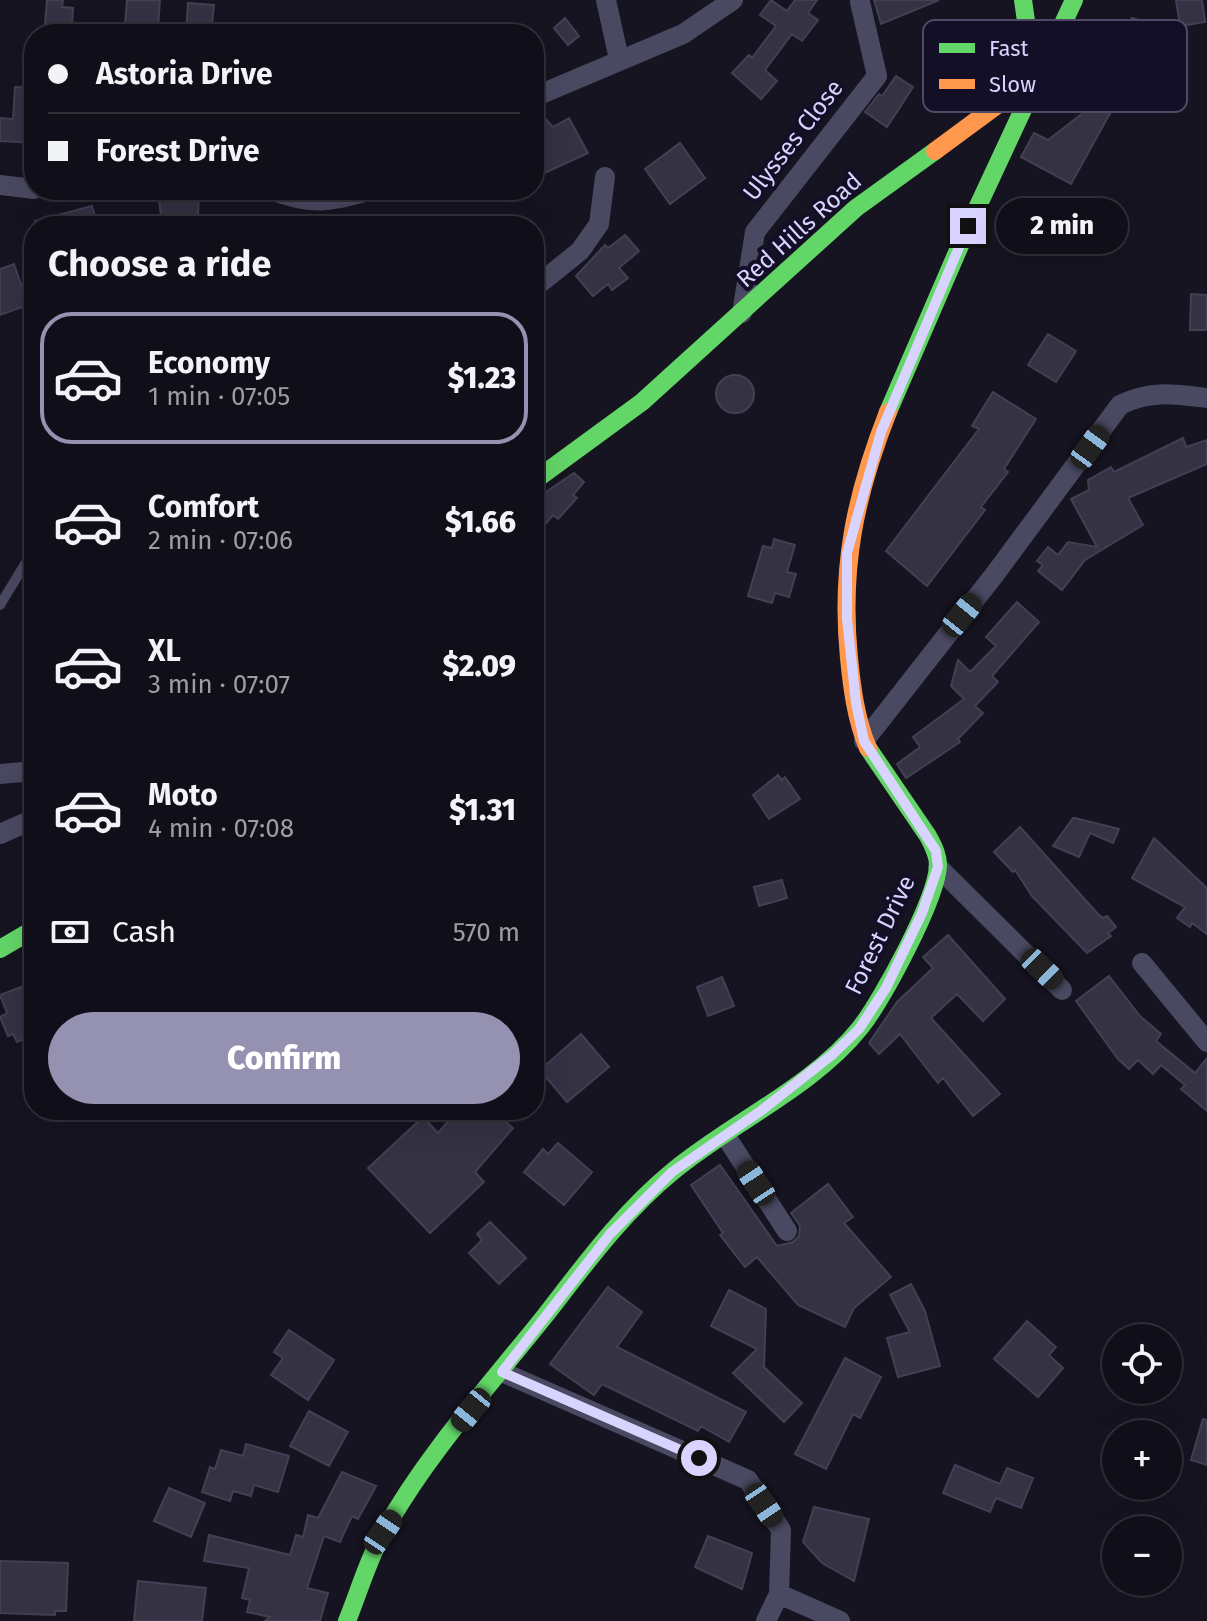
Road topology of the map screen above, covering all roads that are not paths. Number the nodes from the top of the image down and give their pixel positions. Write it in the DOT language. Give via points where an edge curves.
graph roads {
  1 [pos="606,0"];
  2 [pos="733,0"];
  3 [pos="1023,0"];
  4 [pos="1074,0"];
  5 [pos="860,2"];
  6 [pos="1026,20"];
  7 [pos="1064,20"];
  8 [pos="619,59"];
  9 [pos="544,93"];
  10 [pos="988,112"];
  11 [pos="1020,112"];
  12 [pos="605,177"];
  13 [pos="0,185"];
  14 [pos="24,188"];
  15 [pos="301,200"];
  16 [pos="339,200"];
  17 [pos="544,280"];
  18 [pos="742,313"];
  19 [pos="1207,398"];
  20 [pos="544,474"];
  21 [pos="24,566"];
  22 [pos="0,605"];
  23 [pos="864,741"];
  24 [pos="24,772"];
  25 [pos="0,774"];
  26 [pos="24,823"];
  27 [pos="0,834"];
  28 [pos="938,867"];
  29 [pos="24,935"];
  30 [pos="0,949"];
  31 [pos="1142,963"];
  32 [pos="1062,990"];
  33 [pos="1207,1042"];
  34 [pos="725,1135"];
  35 [pos="787,1231"];
  36 [pos="502,1372"];
  37 [pos="779,1594"];
  38 [pos="347,1621"];
  39 [pos="766,1621"];
  40 [pos="840,1621"];
  1 -- 8 [label="street"];
  2 -- 8 [label="street" via="683,34"];
  3 -- 6 [label="street"];
  4 -- 7 [label="street, Red Hills Road"];
  5 -- 18 [label="street, Ulysses Close" via="877,76 755,232"];
  8 -- 9 [label="street"];
  10 -- 18 [label="street, Red Hills Road" via="856,208"];
  11 -- 23 [label="street, Forest Drive" via="881,432 849,538 847,619"];
  12 -- 17 [label="street" via="599,224 580,251"];
  13 -- 14 [label="street"];
  15 -- 16 [label="street"];
  18 -- 20 [label="street, Red Hills Road" via="642,402"];
  19 -- 23 [label="street" via="1160,392 1120,405"];
  21 -- 22 [label="lane"];
  23 -- 28 [label="street, Forest Drive" via="929,837"];
  24 -- 25 [label="street"];
  26 -- 27 [label="street"];
  28 -- 32 [label="street"];
  28 -- 34 [label="street, Forest Drive" via="886,988 859,1029"];
  29 -- 30 [label="street"];
  31 -- 33 [label="street"];
  34 -- 35 [label="street"];
  34 -- 36 [label="street, Forest Drive" via="672,1172 610,1234"];
  36 -- 37 [label="street" via="748,1480 781,1530"];
  36 -- 38 [label="street, Forest Drive" via="440,1447 383,1532"];
  37 -- 39 [label="street"];
  37 -- 40 [label="street"];
}
